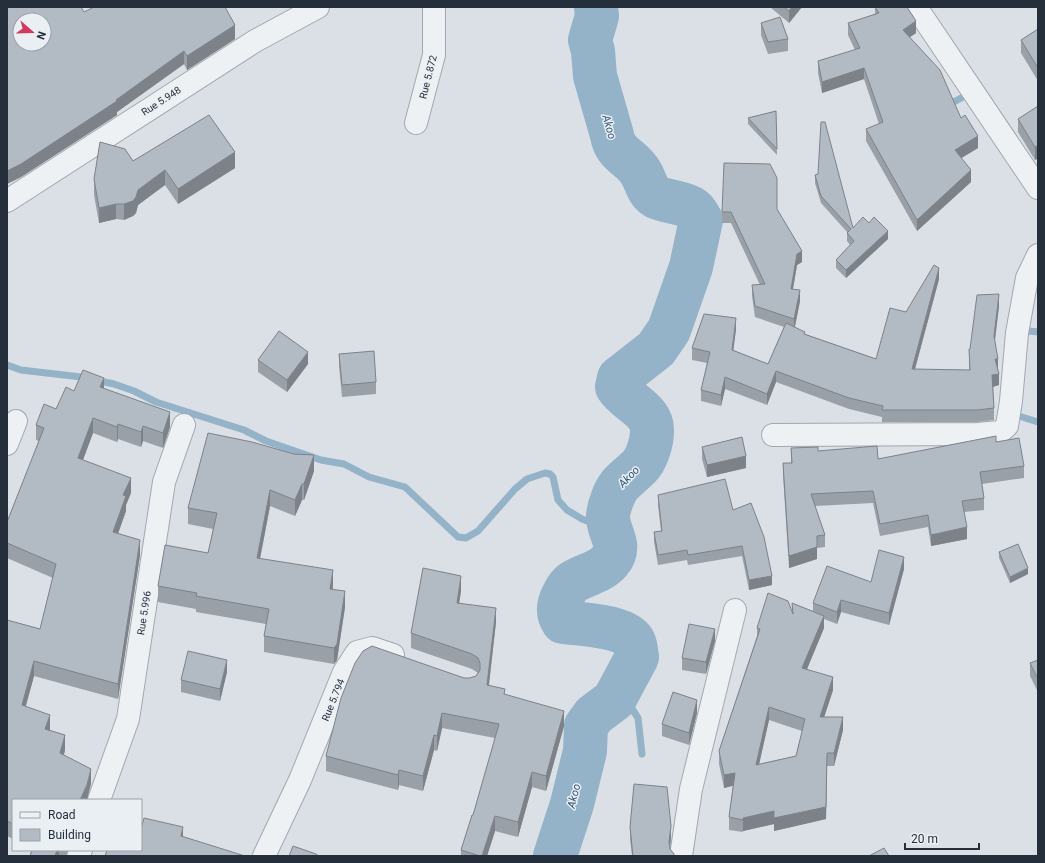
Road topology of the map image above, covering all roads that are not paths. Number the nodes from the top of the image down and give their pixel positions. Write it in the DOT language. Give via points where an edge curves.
graph roads {
  1 [pos="318,7"];
  2 [pos="434,7"];
  3 [pos="916,7"];
  4 [pos="416,123"];
  5 [pos="1038,188"];
  6 [pos="7,202"];
  7 [pos="1038,254"];
  8 [pos="16,421"];
  9 [pos="184,425"];
  10 [pos="773,435"];
  11 [pos="7,444"];
  12 [pos="735,610"];
  13 [pos="409,660"];
  14 [pos="99,799"];
  15 [pos="264,856"];
  16 [pos="681,856"];
  1 -- 6 [label="street, Rue 5.948" via="255,41"];
  2 -- 4 [label="street, Rue 5.872" via="434,55"];
  3 -- 5 [label="street"];
  7 -- 10 [label="street" via="1027,278 1017,333 1011,401 1006,426 1000,432"];
  8 -- 11 [label="street"];
  9 -- 14 [label="street, Rue 5.996" via="164,482 128,719"];
  12 -- 16 [label="street" via="691,789"];
  13 -- 15 [label="street, Rue 5.794" via="372,648 357,652 344,672 300,780"];
}
